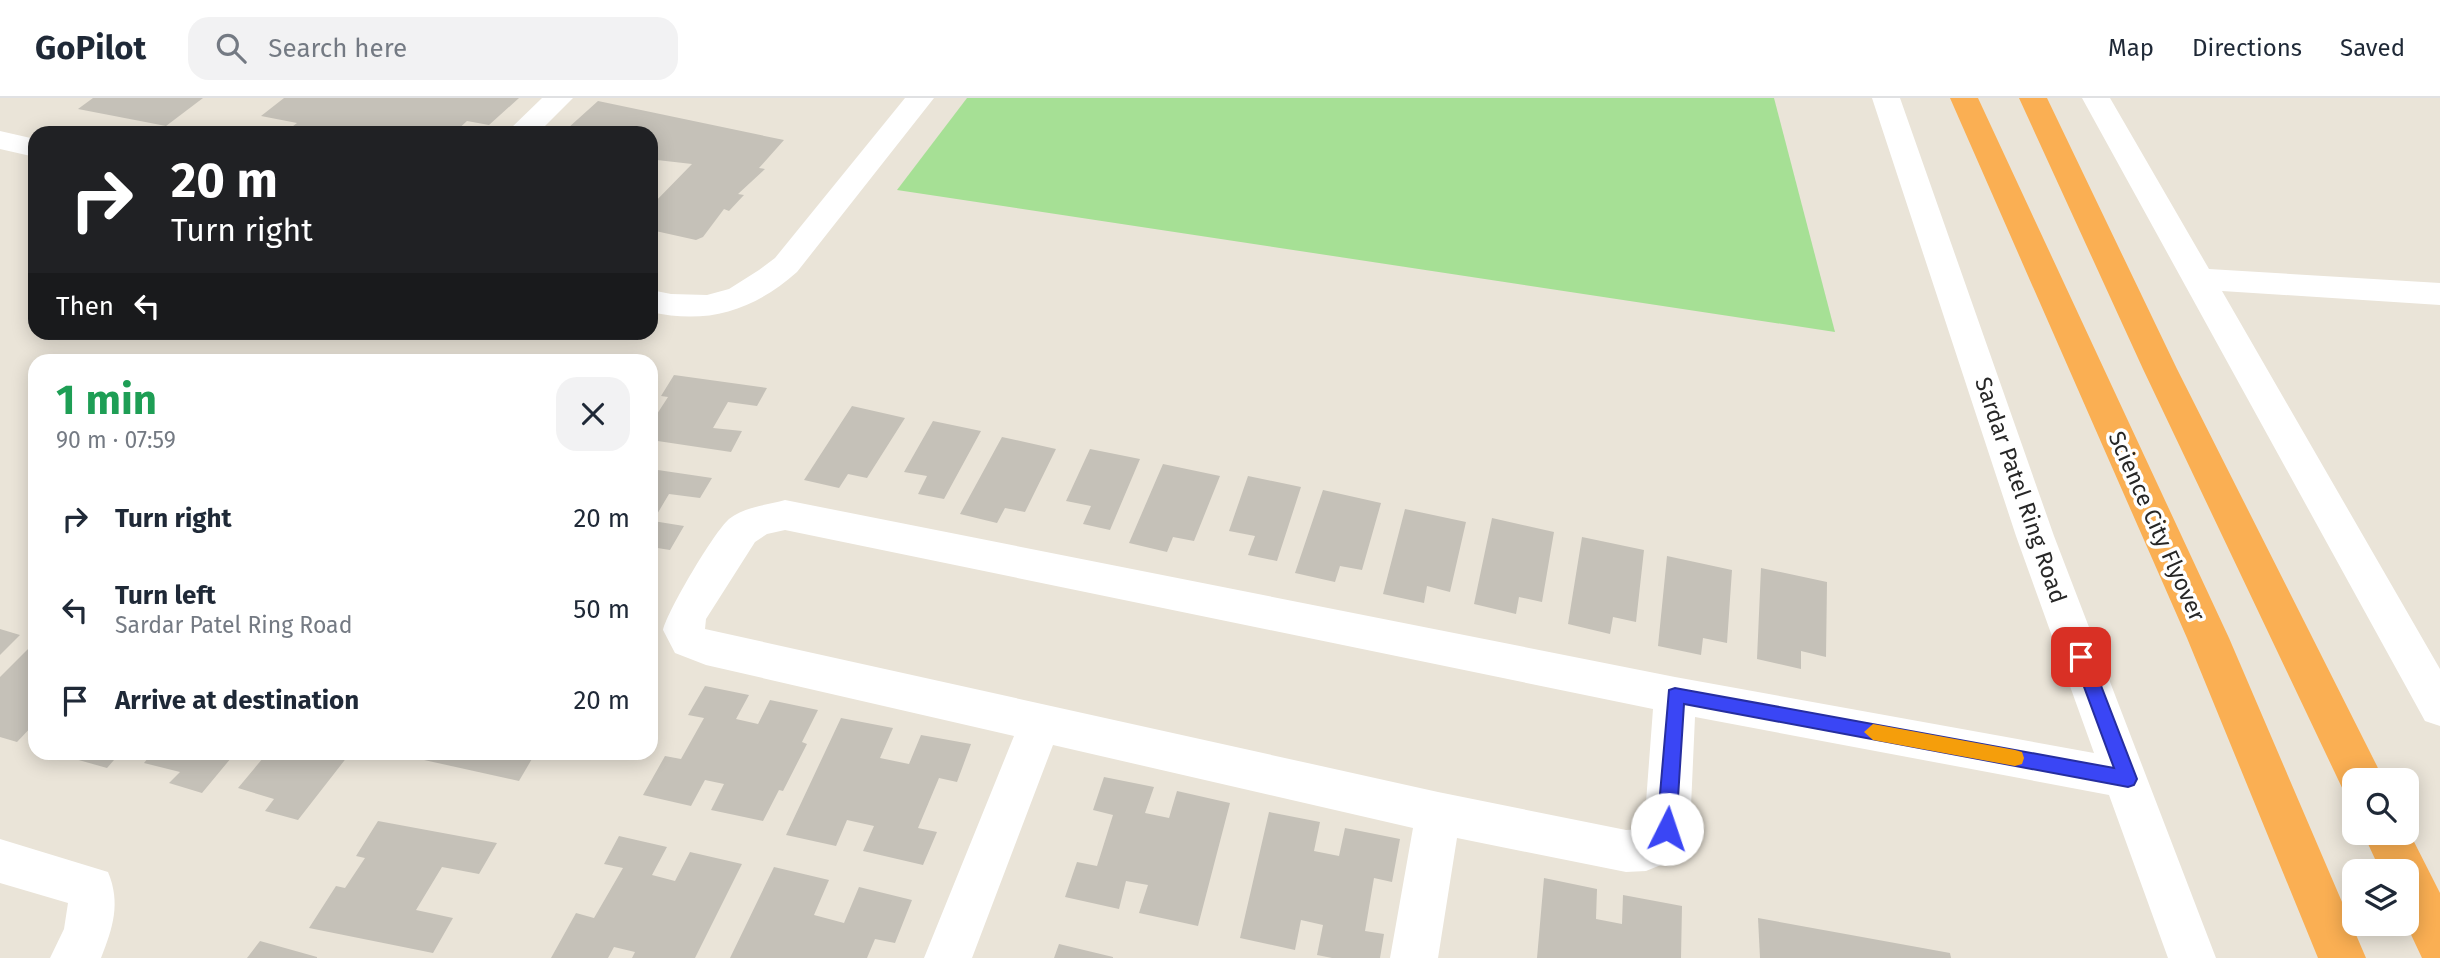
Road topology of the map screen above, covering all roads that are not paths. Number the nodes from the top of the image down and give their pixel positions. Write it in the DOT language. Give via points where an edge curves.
graph roads {
  1 [pos="559,98"];
  2 [pos="920,98"];
  3 [pos="1886,98"];
  4 [pos="1964,98"];
  5 [pos="2033,98"];
  6 [pos="2096,98"];
  7 [pos="529,126"];
  8 [pos="0,140"];
  9 [pos="28,146"];
  10 [pos="2198,279"];
  11 [pos="2440,294"];
  12 [pos="658,303"];
  13 [pos="1675,695"];
  14 [pos="2440,708"];
  15 [pos="1040,724"];
  16 [pos="2355,768"];
  17 [pos="2128,779"];
  18 [pos="1438,813"];
  19 [pos="0,861"];
  20 [pos="2419,900"];
  21 [pos="2440,944"];
  22 [pos="74,958"];
  23 [pos="948,958"];
  24 [pos="1414,958"];
  25 [pos="2192,958"];
  26 [pos="2342,958"];
  1 -- 7 [label="street"];
  2 -- 12 [label="street" via="786,265 762,286 735,301 706,307"];
  3 -- 17 [label="street, Sardar Patel Ring Road" via="2035,536"];
  4 -- 26 [label="highway, Science City Flyover" via="2208,638"];
  5 -- 16 [label="highway"];
  6 -- 10 [label="street"];
  8 -- 9 [label="street"];
  10 -- 11 [label="street"];
  10 -- 14 [label="street"];
  13 -- 15 [label="street" via="785,515 741,531 687,615 683,630 690,641 706,648"];
  13 -- 17 [label="street"];
  13 -- 18 [label="street" via="1667,829 1662,843 1626,851"];
  15 -- 18 [label="street"];
  15 -- 23 [label="street"];
  17 -- 25 [label="street, Sardar Patel Ring Road"];
  18 -- 24 [label="street"];
  19 -- 22 [label="street" via="91,888 89,931"];
  20 -- 21 [label="highway"];
}
